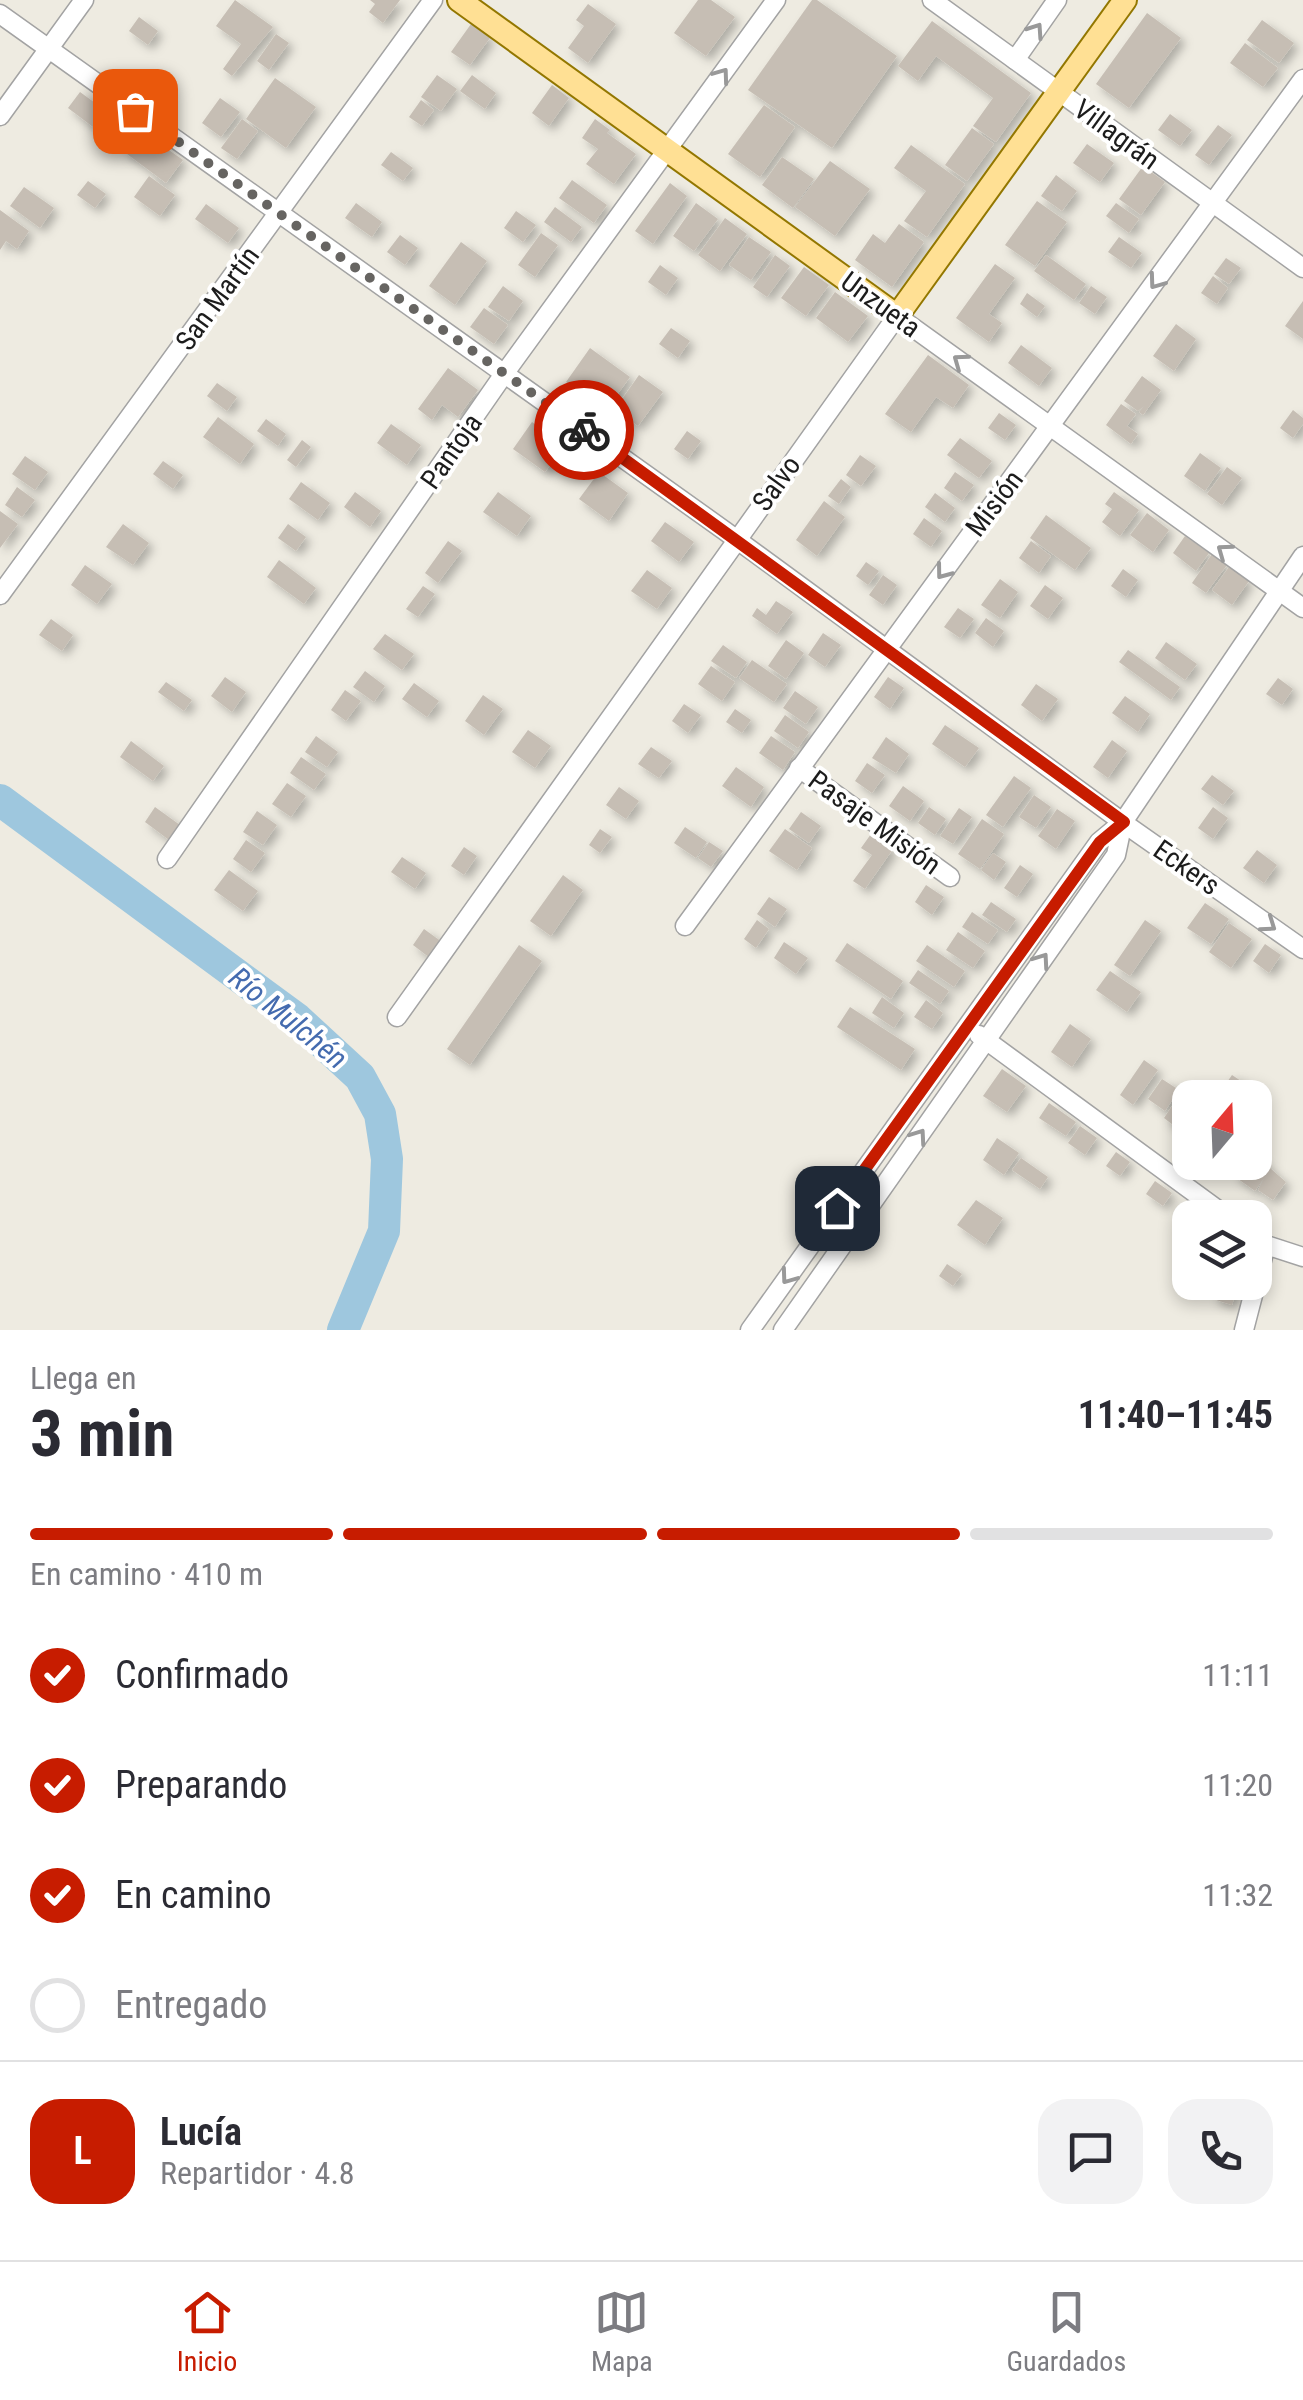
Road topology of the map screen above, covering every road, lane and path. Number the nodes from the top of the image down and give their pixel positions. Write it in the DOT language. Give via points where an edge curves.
graph roads {
  1 [pos="84,0"];
  2 [pos="433,0"];
  3 [pos="459,0"];
  4 [pos="776,0"];
  5 [pos="932,0"];
  6 [pos="1057,0"];
  7 [pos="1125,0"];
  8 [pos="0,14"];
  9 [pos="49,50"];
  10 [pos="1015,60"];
  11 [pos="1303,79"];
  12 [pos="1058,92"];
  13 [pos="1297,99"];
  14 [pos="0,116"];
  15 [pos="668,151"];
  16 [pos="1214,204"];
  17 [pos="278,213"];
  18 [pos="1303,268"];
  19 [pos="897,316"];
  20 [pos="504,374"];
  21 [pos="1051,426"];
  22 [pos="736,539"];
  23 [pos="1303,556"];
  24 [pos="1278,591"];
  25 [pos="0,595"];
  26 [pos="1303,608"];
  27 [pos="886,649"];
  28 [pos="799,768"];
  29 [pos="1128,826"];
  30 [pos="168,859"];
  31 [pos="950,876"];
  32 [pos="685,926"];
  33 [pos="1303,949"];
  34 [pos="397,1017"];
  35 [pos="967,1026"];
  36 [pos="986,1040"];
  37 [pos="1204,1200"];
  38 [pos="1272,1245"];
  39 [pos="1303,1257"];
  40 [pos="1249,1300"];
  41 [pos="750,1330"];
  42 [pos="783,1330"];
  43 [pos="1244,1330"];
  1 -- 9 [label="street"];
  2 -- 17 [label="street, San Martín"];
  3 -- 15 [label="main road, Unzueta"];
  15 -- 4 [label="street, Pantoja, one-way"];
  5 -- 10 [label="street, Villagrán"];
  10 -- 6 [label="street, one-way"];
  7 -- 12 [label="main road, Salvo"];
  8 -- 9 [label="street, Eckers"];
  9 -- 14 [label="street"];
  9 -- 17 [label="street, Eckers"];
  10 -- 12 [label="street, Villagrán"];
  11 -- 13 [label="street, Misión"];
  12 -- 16 [label="street, Villagrán"];
  12 -- 19 [label="main road, Salvo"];
  13 -- 16 [label="street, Misión"];
  15 -- 19 [label="main road, Unzueta"];
  15 -- 20 [label="street, Pantoja"];
  16 -- 18 [label="street, Villagrán"];
  16 -- 21 [label="street, Misión, one-way"];
  17 -- 20 [label="street, Eckers"];
  17 -- 25 [label="street, San Martín"];
  21 -- 19 [label="street, Unzueta, one-way"];
  19 -- 22 [label="street, Salvo"];
  20 -- 22 [label="street, Eckers"];
  20 -- 30 [label="street, Pantoja"];
  24 -- 21 [label="street, Unzueta, one-way"];
  21 -- 27 [label="street, Misión, one-way"];
  22 -- 27 [label="street, Eckers"];
  22 -- 34 [label="street, Salvo"];
  23 -- 24 [label="street"];
  24 -- 26 [label="street, Unzueta"];
  24 -- 29 [label="street"];
  27 -- 28 [label="street, Misión"];
  27 -- 29 [label="street, Eckers"];
  28 -- 31 [label="street, Pasaje Misión"];
  28 -- 32 [label="street, Misión"];
  29 -- 33 [label="street, Eckers, one-way"];
  29 -- 35 [label="street" via="1100,842"];
  36 -- 29 [label="street, one-way" via="1116,855"];
  35 -- 36 [label="street"];
  35 -- 41 [label="street, one-way"];
  36 -- 37 [label="street"];
  42 -- 36 [label="street, one-way"];
  38 -- 39 [label="street"];
  40 -- 43 [label="street"];
}
